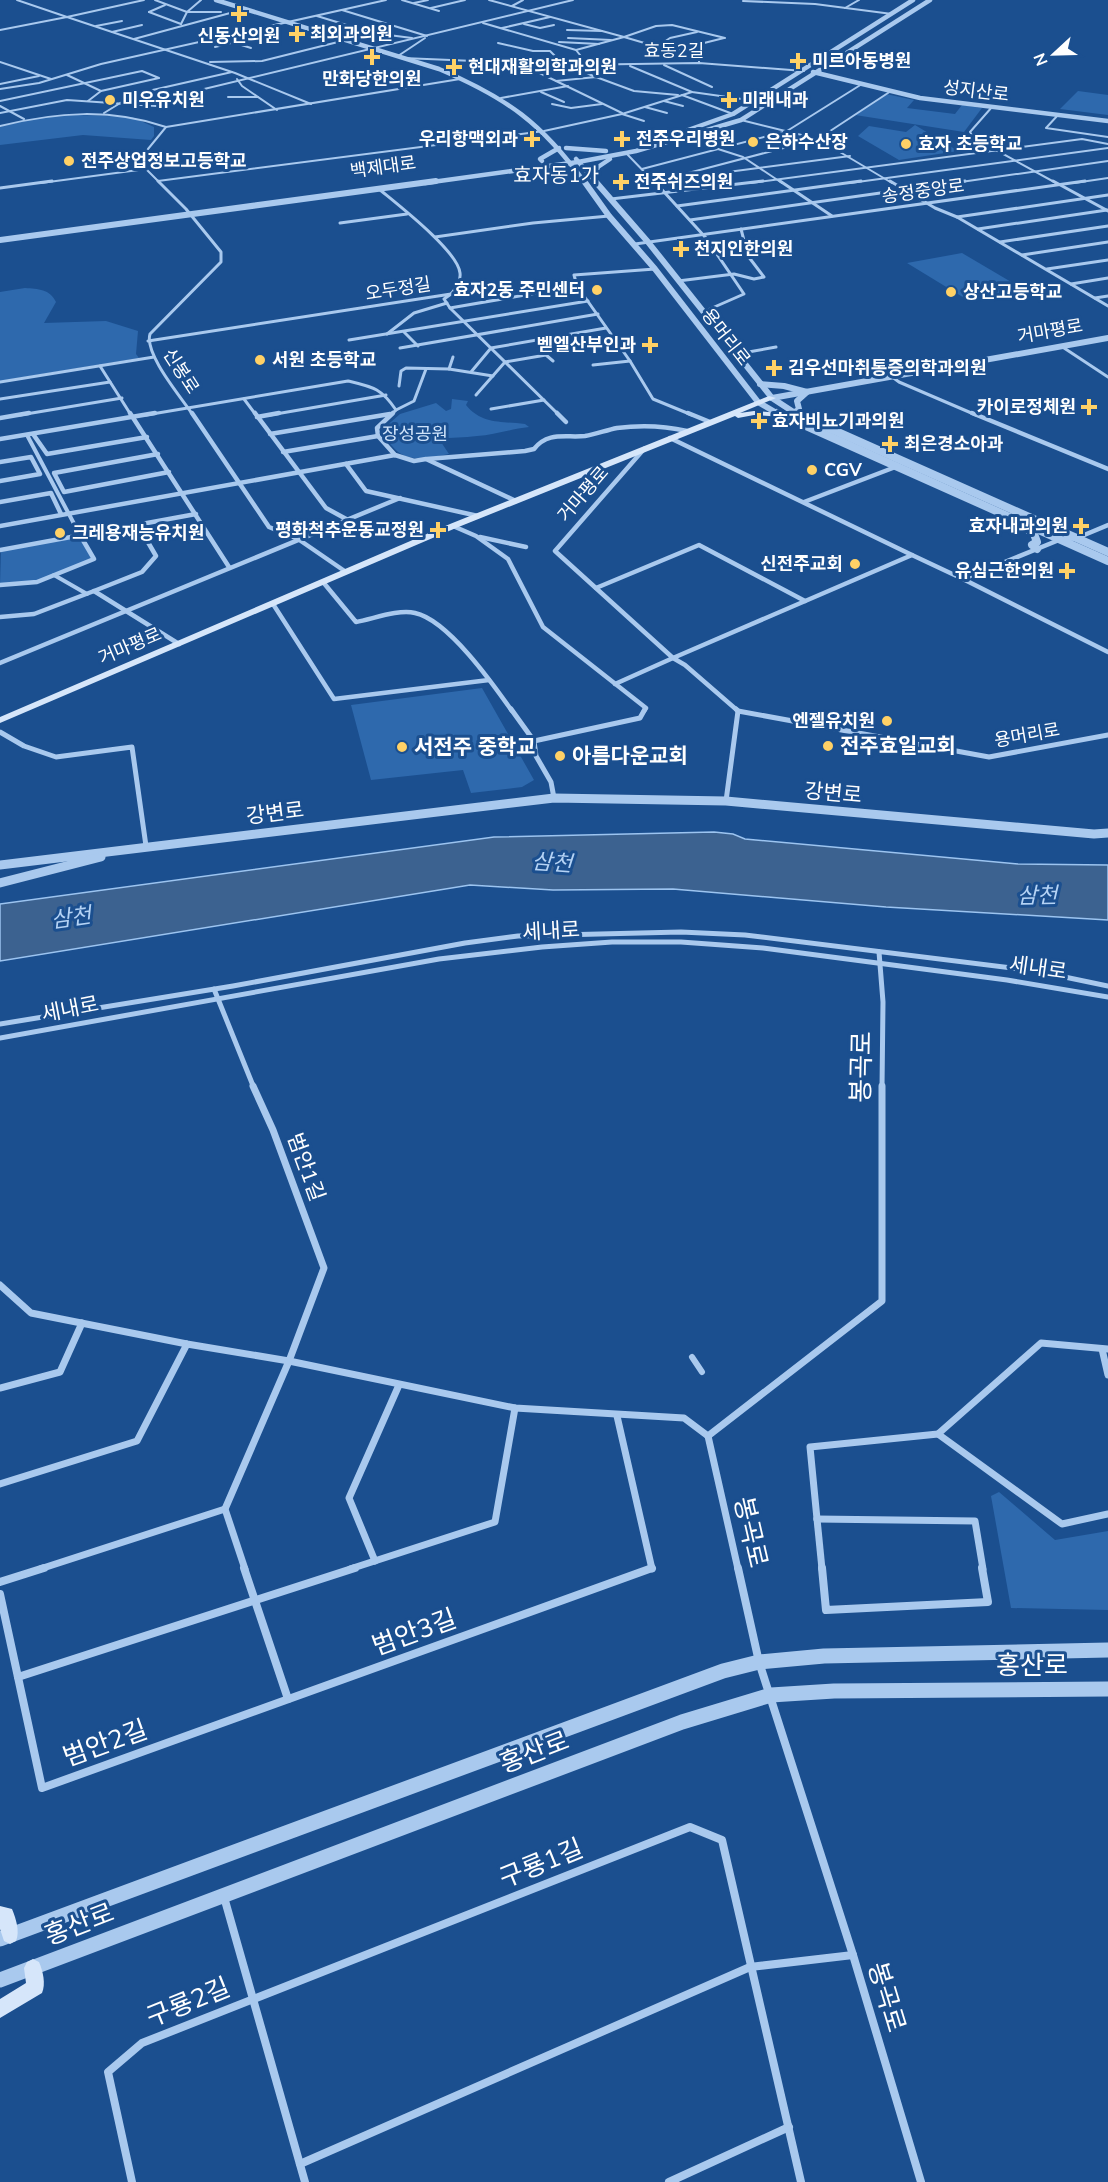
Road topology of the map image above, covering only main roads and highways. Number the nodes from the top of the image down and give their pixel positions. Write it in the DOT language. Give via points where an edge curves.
graph roads {
  1 [pos="772,398"];
  2 [pos="731,413"];
  3 [pos="780,415"];
  4 [pos="1,718"];
  5 [pos="0,1915"];
  6 [pos="5,1937"];
  7 [pos="33,1968"];
  8 [pos="0,2009"];
  1 -- 2 [label="main road, 거마평로"];
  2 -- 3 [label="main road"];
  2 -- 4 [label="main road, 거마평로"];
  5 -- 6 [label="main road" via="6,1915"];
  7 -- 8 [label="main road" via="36,1987"];
}
